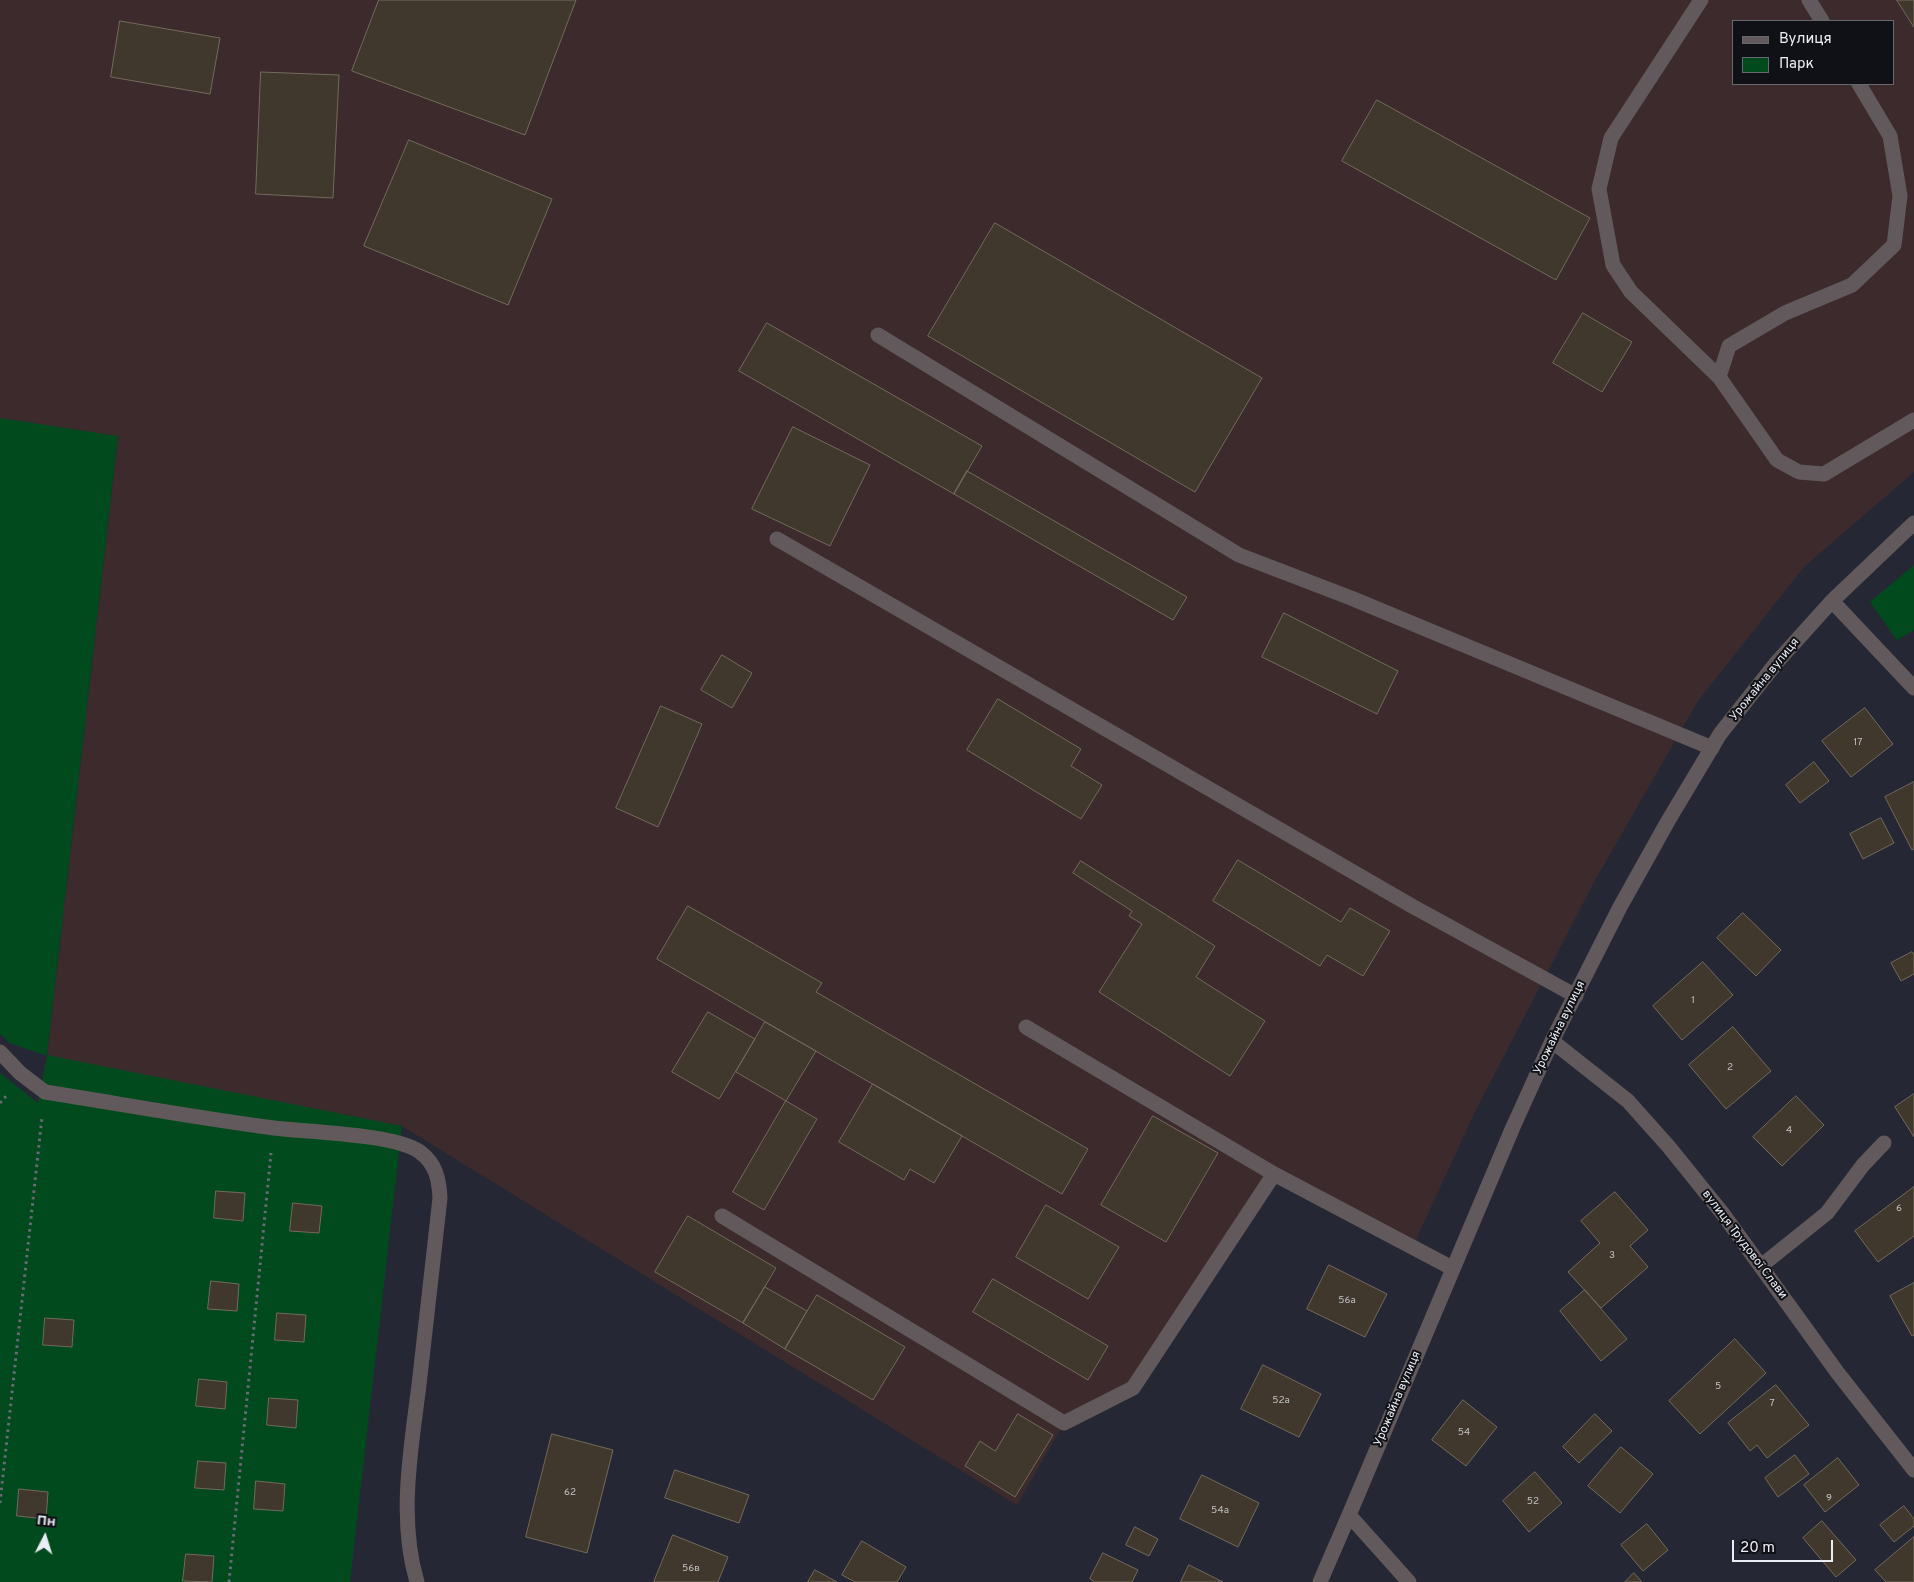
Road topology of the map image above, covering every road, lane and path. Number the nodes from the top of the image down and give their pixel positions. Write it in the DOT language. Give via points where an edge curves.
graph roads {
  1 [pos="1701,0"];
  2 [pos="1809,0"];
  3 [pos="1821,20"];
  4 [pos="1860,85"];
  5 [pos="878,335"];
  6 [pos="1719,377"];
  7 [pos="1914,420"];
  8 [pos="1914,523"];
  9 [pos="777,538"];
  10 [pos="1832,601"];
  11 [pos="1914,688"];
  12 [pos="1712,748"];
  13 [pos="1576,996"];
  14 [pos="1026,1027"];
  15 [pos="1552,1041"];
  16 [pos="0,1052"];
  17 [pos="45,1092"];
  18 [pos="274,1128"];
  19 [pos="1884,1143"];
  20 [pos="1274,1174"];
  21 [pos="722,1216"];
  22 [pos="1761,1266"];
  23 [pos="1452,1268"];
  24 [pos="1914,1470"];
  25 [pos="0,1502"];
  26 [pos="1349,1515"];
  27 [pos="229,1582"];
  28 [pos="418,1582"];
  29 [pos="1320,1582"];
  30 [pos="1409,1582"];
  1 -- 6 [label="street" via="1611,138 1599,189 1613,266 1631,292"];
  2 -- 3 [label="street"];
  4 -- 6 [label="street" via="1890,136 1900,196 1894,245 1852,285 1785,313 1729,346"];
  5 -- 12 [label="street" via="1239,555"];
  6 -- 7 [label="street" via="1777,460 1799,472 1824,474"];
  8 -- 10 [label="street, Урожайна вулиця"];
  9 -- 13 [label="street" via="1412,906"];
  10 -- 11 [label="street"];
  10 -- 12 [label="street, Урожайна вулиця" via="1776,662"];
  12 -- 13 [label="street, Урожайна вулиця" via="1620,908"];
  13 -- 15 [label="street, Урожайна вулиця"];
  14 -- 20 [label="street"];
  15 -- 22 [label="street, вулиця Трудової Слави" via="1628,1101 1670,1147"];
  15 -- 23 [label="street, Урожайна вулиця"];
  16 -- 17 [label="street"];
  17 -- 18 [label="street"];
  17 -- 25 [label="path"];
  18 -- 27 [label="path"];
  18 -- 28 [label="street" via="394,1141 419,1151 434,1165 439,1180 440,1198 410,1465 408,1528"];
  19 -- 22 [label="street" via="1863,1165 1827,1214"];
  20 -- 21 [label="street" via="1133,1388 1064,1423"];
  20 -- 23 [label="street"];
  22 -- 24 [label="street, вулиця Трудової Слави" via="1837,1372"];
  23 -- 26 [label="street, Урожайна вулиця"];
  26 -- 29 [label="street, Урожайна вулиця"];
  26 -- 30 [label="street"];
}
